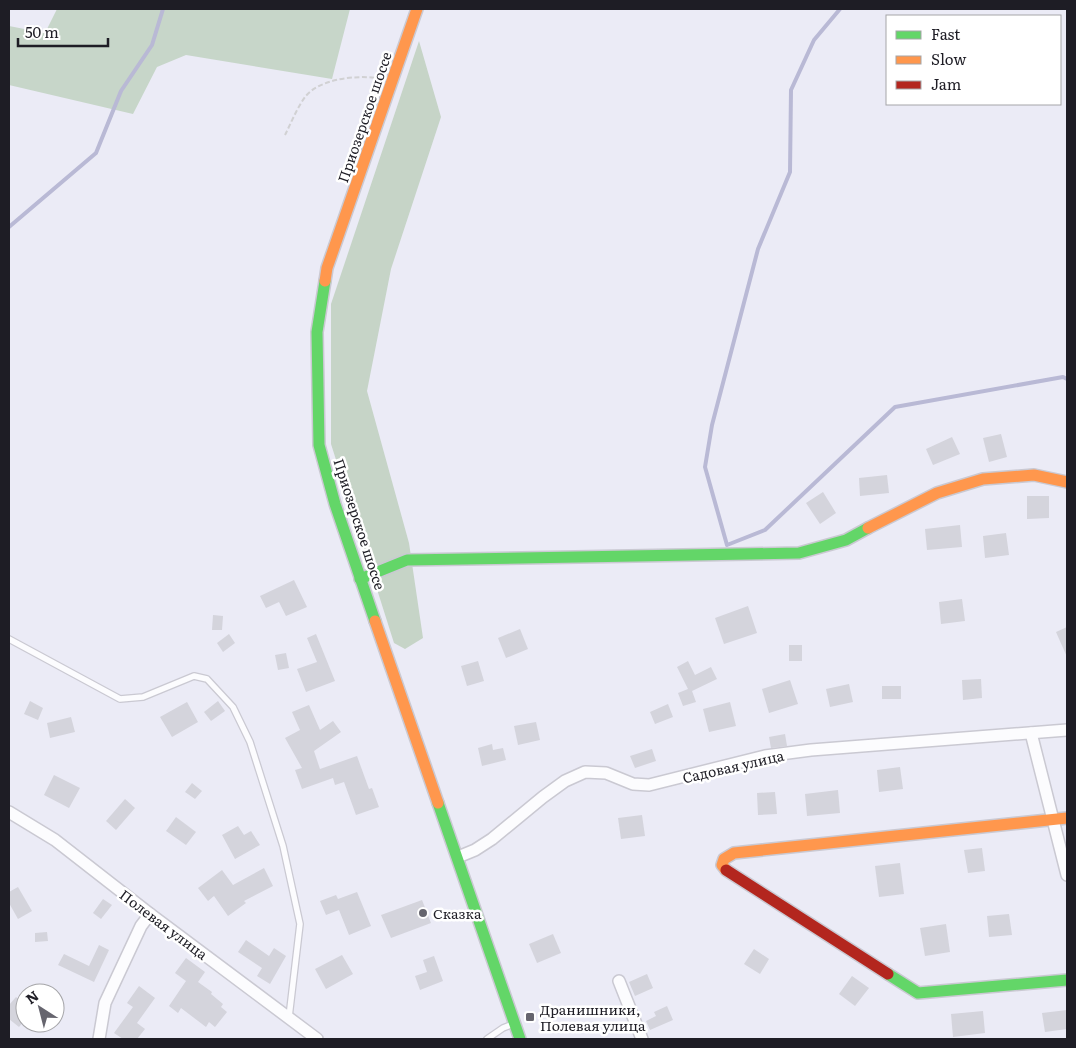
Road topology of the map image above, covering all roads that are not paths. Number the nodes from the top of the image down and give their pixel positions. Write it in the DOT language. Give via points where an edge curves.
graph roads {
  1 [pos="417,9"];
  2 [pos="1067,482"];
  3 [pos="360,579"];
  4 [pos="9,639"];
  5 [pos="1067,730"];
  6 [pos="1031,733"];
  7 [pos="9,812"];
  8 [pos="1067,818"];
  9 [pos="1053,819"];
  10 [pos="458,857"];
  11 [pos="1067,875"];
  12 [pos="150,914"];
  13 [pos="1067,980"];
  14 [pos="619,981"];
  15 [pos="289,1019"];
  16 [pos="514,1024"];
  17 [pos="99,1039"];
  18 [pos="317,1039"];
  19 [pos="487,1039"];
  20 [pos="520,1039"];
  21 [pos="642,1039"];
  1 -- 3 [label="street, Приозерское шоссе" via="327,268 317,332 319,445"];
  2 -- 3 [label="street" via="1034,475 983,479 937,493 846,540 799,553 407,560"];
  3 -- 10 [label="street, Приозерское шоссе"];
  4 -- 15 [label="lane" via="120,699 143,697 194,676 207,679 233,707 250,742 283,846 300,924"];
  5 -- 6 [label="street, Садовая улица"];
  6 -- 9 [label="street"];
  6 -- 10 [label="street, Садовая улица" via="765,756 649,785 633,784 606,773 585,772 565,781 492,839"];
  7 -- 12 [label="street, Полевая улица" via="55,840"];
  8 -- 9 [label="street"];
  9 -- 11 [label="street"];
  9 -- 13 [label="street" via="734,853 724,859 722,866 918,993"];
  10 -- 16 [label="street, Приозерское шоссе"];
  12 -- 15 [label="street, Полевая улица"];
  12 -- 17 [label="street" via="104,1002"];
  14 -- 21 [label="street"];
  15 -- 18 [label="street, Полевая улица"];
  16 -- 19 [label="lane"];
  16 -- 20 [label="street, Приозерское шоссе"];
}
